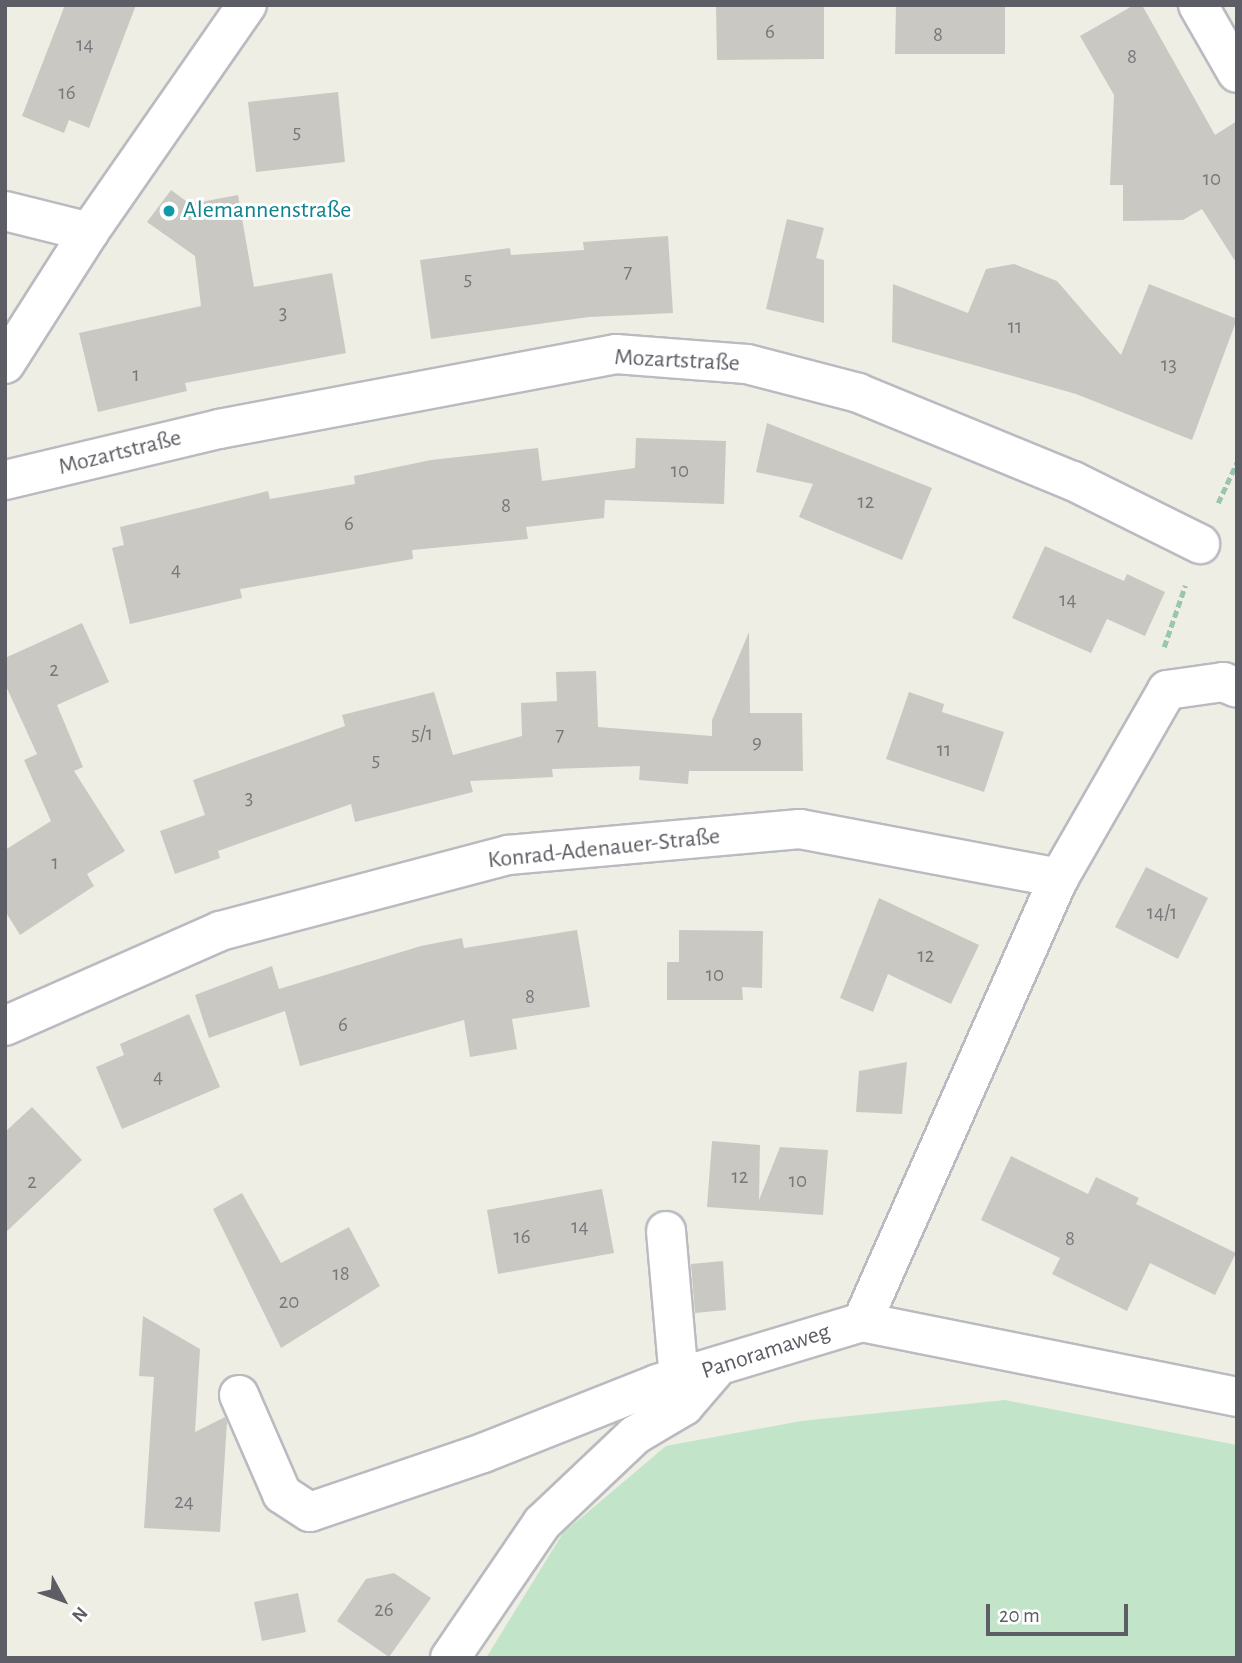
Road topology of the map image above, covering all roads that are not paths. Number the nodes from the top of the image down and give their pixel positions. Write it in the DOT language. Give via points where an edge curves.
graph roads {
  1 [pos="247,5"];
  2 [pos="1198,5"];
  3 [pos="1237,73"];
  4 [pos="5,211"];
  5 [pos="89,232"];
  6 [pos="5,364"];
  7 [pos="5,480"];
  8 [pos="1200,544"];
  9 [pos="1237,688"];
  10 [pos="1059,878"];
  11 [pos="5,1026"];
  12 [pos="666,1231"];
  13 [pos="862,1322"];
  14 [pos="696,1375"];
  15 [pos="239,1395"];
  16 [pos="1237,1397"];
  17 [pos="450,1658"];
  1 -- 5 [label="street"];
  2 -- 3 [label="street"];
  4 -- 5 [label="street"];
  5 -- 6 [label="street"];
  7 -- 8 [label="street, Mozartstraße" via="219,429 615,354 747,364 858,393 1073,481"];
  9 -- 10 [label="street" via="1223,682 1167,690"];
  10 -- 11 [label="street, Konrad-Adenauer-Straße" via="800,829 508,855 220,931"];
  10 -- 13 [label="street"];
  12 -- 14 [label="street"];
  13 -- 14 [label="street, Panoramaweg"];
  13 -- 16 [label="street, Panoramaweg"];
  14 -- 15 [label="street, Panoramaweg" via="310,1512 282,1494"];
  14 -- 17 [label="street" via="684,1406 635,1435 542,1523"];
}
